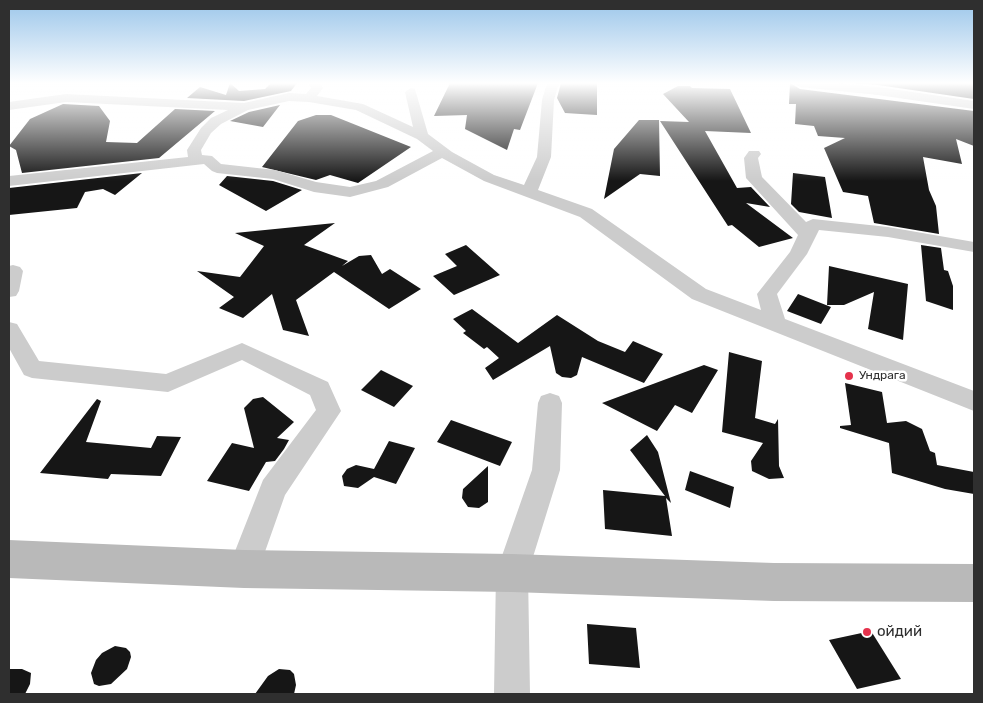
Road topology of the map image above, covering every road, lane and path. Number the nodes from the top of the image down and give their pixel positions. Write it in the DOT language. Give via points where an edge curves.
graph roads {
  1 [pos="226,116"];
  2 [pos="378,116"];
  3 [pos="417,116"];
  4 [pos="547,116"];
  5 [pos="422,136"];
  6 [pos="442,152"];
  7 [pos="754,154"];
  8 [pos="196,160"];
  9 [pos="9,181"];
  10 [pos="529,193"];
  11 [pos="808,235"];
  12 [pos="974,247"];
  13 [pos="13,271"];
  14 [pos="9,291"];
  15 [pos="775,322"];
  16 [pos="9,329"];
  17 [pos="20,364"];
  18 [pos="974,401"];
  19 [pos="550,403"];
  20 [pos="9,559"];
  21 [pos="244,569"];
  22 [pos="512,573"];
  23 [pos="974,583"];
  24 [pos="512,694"];
  1 -- 8 [label="street" via="206,131 194,150"];
  2 -- 5 [label="street"];
  3 -- 5 [label="street"];
  4 -- 10 [label="street" via="544,158"];
  5 -- 6 [label="street"];
  6 -- 8 [label="street" via="382,184 350,192 314,187 275,175 217,168 207,159"];
  6 -- 10 [label="street" via="489,178"];
  7 -- 11 [label="street" via="751,158 754,178"];
  8 -- 9 [label="street"];
  10 -- 15 [label="street" via="586,213 699,294"];
  11 -- 12 [label="street" via="813,224 888,232"];
  11 -- 15 [label="street" via="798,254 767,294"];
  13 -- 14 [label="street"];
  15 -- 18 [label="street"];
  16 -- 17 [label="street"];
  17 -- 21 [label="street" via="168,382 242,351 320,389 329,411 273,489"];
  19 -- 22 [label="street" via="546,470"];
  20 -- 21 [label="main road"];
  21 -- 22 [label="main road"];
  22 -- 23 [label="main road" via="774,582"];
  22 -- 24 [label="street"];
}
